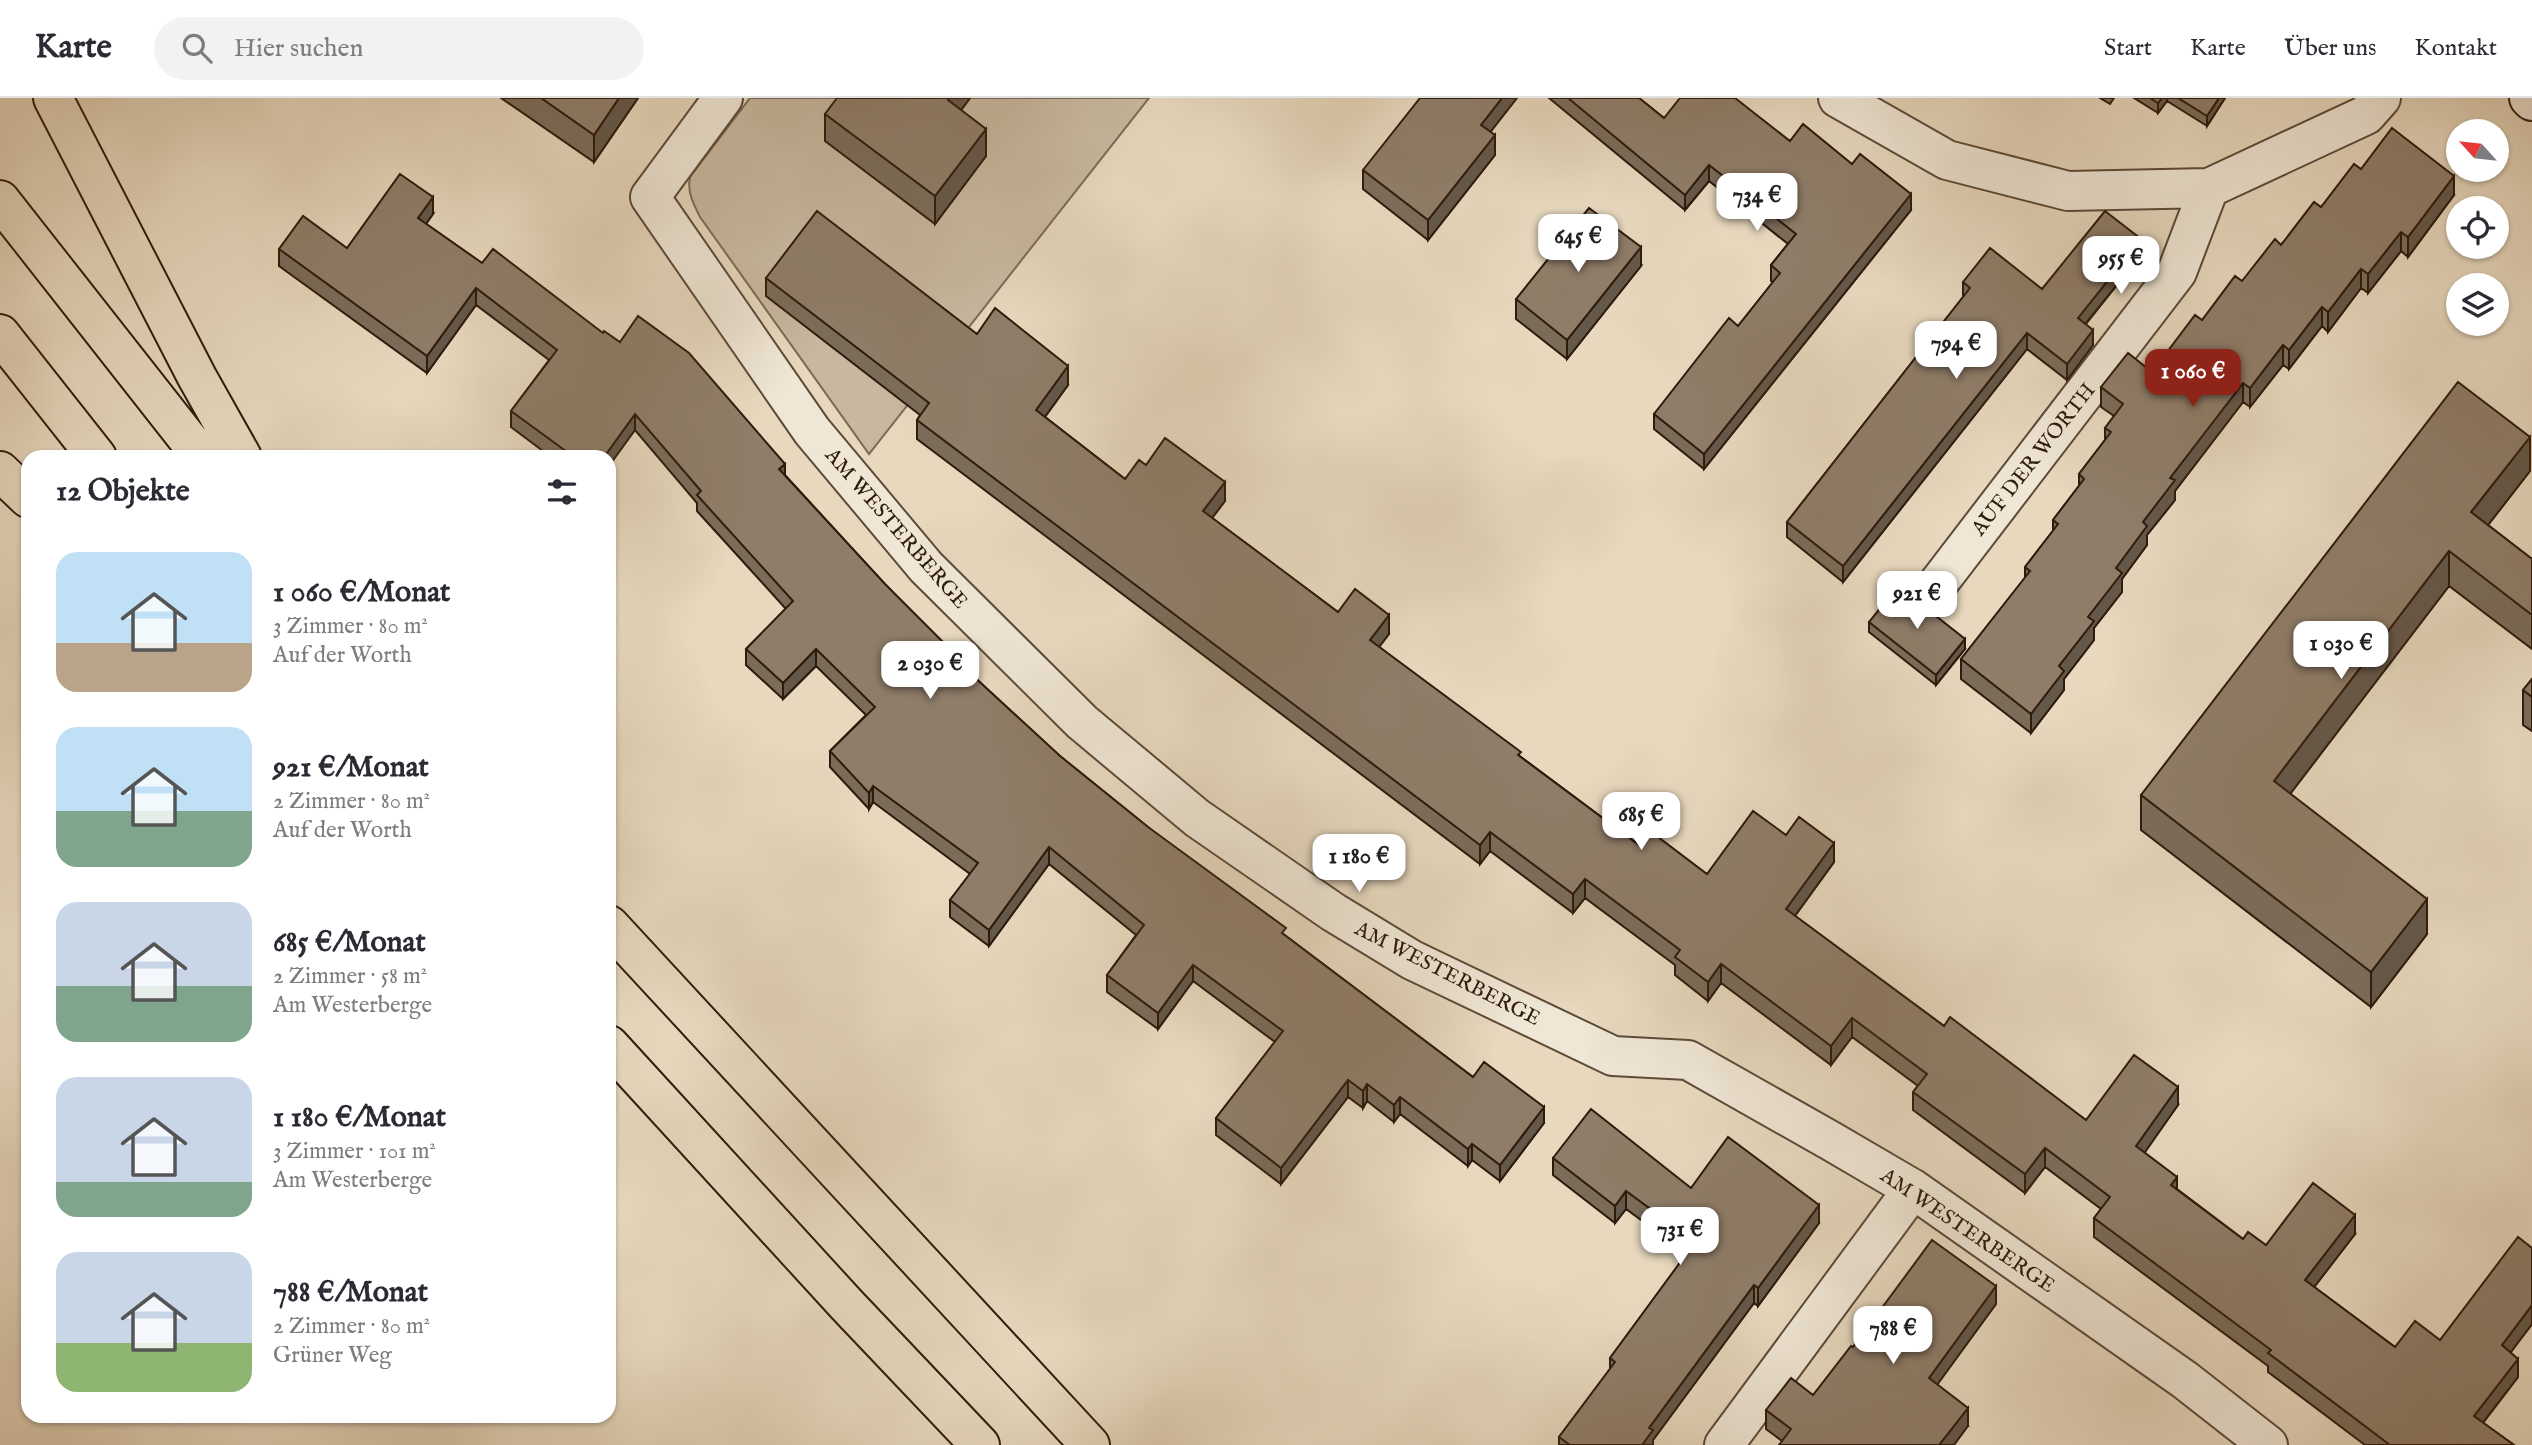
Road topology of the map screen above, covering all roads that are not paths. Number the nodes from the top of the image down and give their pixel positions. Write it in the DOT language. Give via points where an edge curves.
graph roads {
  1 [pos="53,98"];
  2 [pos="723,98"];
  3 [pos="1838,98"];
  4 [pos="2381,98"];
  5 [pos="2208,188"];
  6 [pos="0,200"];
  7 [pos="0,334"];
  8 [pos="91,450"];
  9 [pos="196,450"];
  10 [pos="238,450"];
  11 [pos="0,471"];
  12 [pos="21,491"];
  13 [pos="1937,584"];
  14 [pos="616,933"];
  15 [pos="616,1053"];
  16 [pos="1913,1189"];
  17 [pos="980,1445"];
  18 [pos="1090,1445"];
  19 [pos="1724,1445"];
  20 [pos="2268,1445"];
  1 -- 10 [label="highway"];
  2 -- 16 [label="street, AM WESTERBERGE" via="650,197 812,431 926,567 1082,722 1197,818 1412,960 1613,1056 1688,1060"];
  3 -- 5 [label="street" via="1947,160 2068,191"];
  4 -- 5 [label="street" via="2366,114"];
  5 -- 13 [label="street, AUF DER WORTH" via="2177,272"];
  6 -- 9 [label="highway"];
  7 -- 8 [label="highway"];
  11 -- 12 [label="highway"];
  14 -- 18 [label="highway"];
  15 -- 17 [label="highway"];
  16 -- 19 [label="street"];
  16 -- 20 [label="street, AM WESTERBERGE" via="2185,1380"];
}
